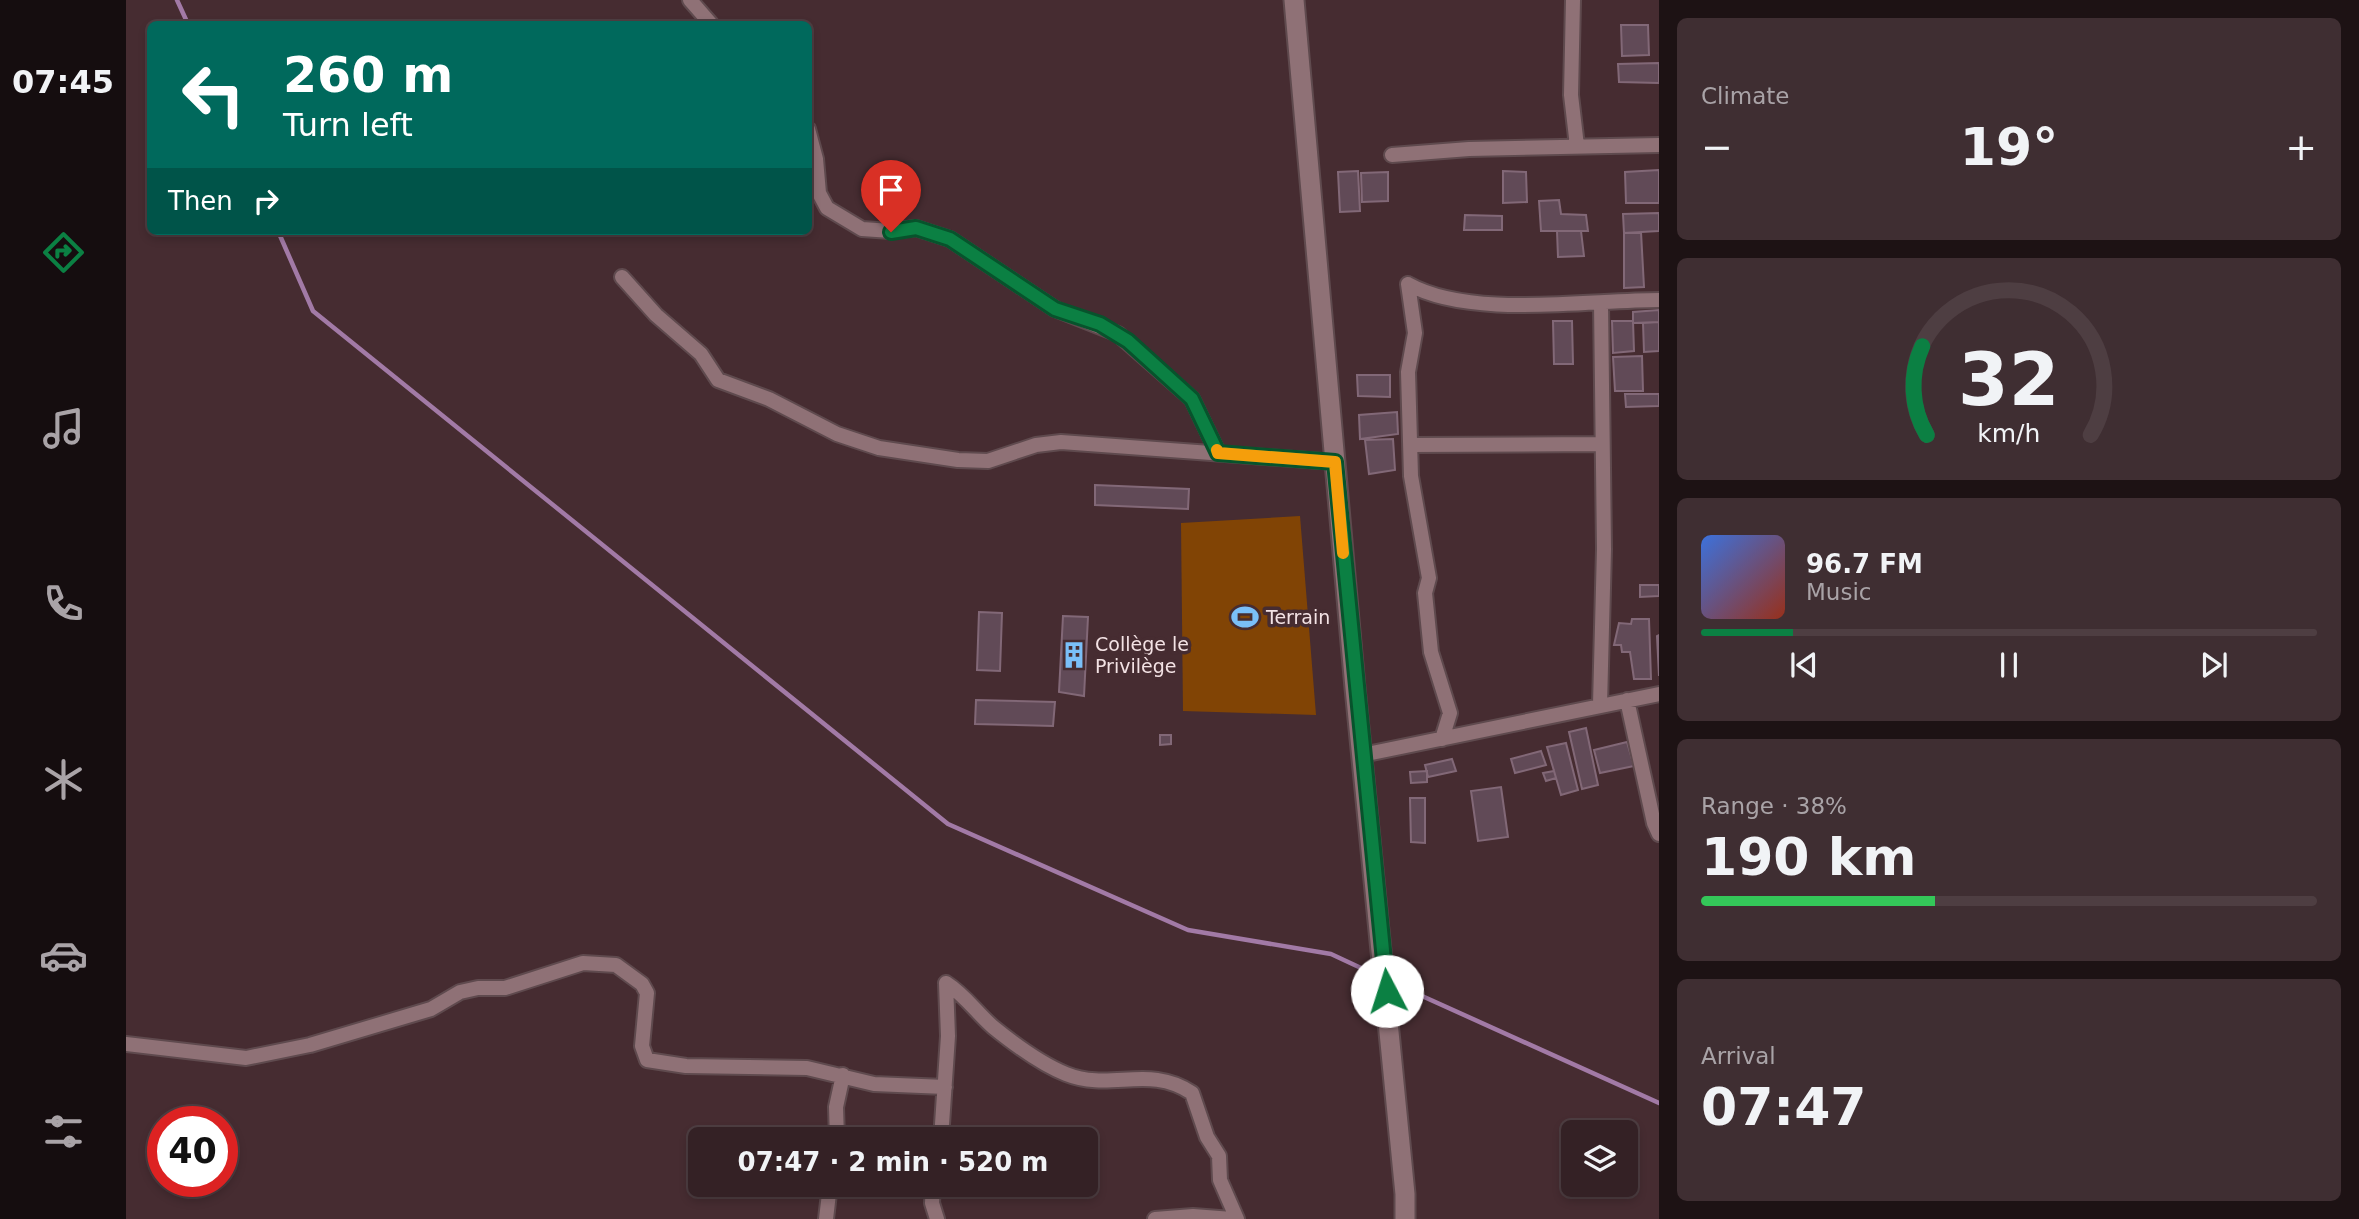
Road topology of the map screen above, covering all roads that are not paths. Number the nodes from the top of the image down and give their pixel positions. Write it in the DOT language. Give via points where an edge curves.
graph roads {
  1 [pos="690,0"];
  2 [pos="1294,0"];
  3 [pos="1573,0"];
  4 [pos="708,21"];
  5 [pos="812,144"];
  6 [pos="1659,145"];
  7 [pos="1577,146"];
  8 [pos="1392,155"];
  9 [pos="622,277"];
  10 [pos="1659,300"];
  11 [pos="1601,303"];
  12 [pos="1602,444"];
  13 [pos="1410,445"];
  14 [pos="1218,453"];
  15 [pos="1335,462"];
  16 [pos="1659,694"];
  17 [pos="1627,700"];
  18 [pos="1600,705"];
  19 [pos="1441,739"];
  20 [pos="1362,755"];
  21 [pos="1659,834"];
  22 [pos="126,1044"];
  23 [pos="843,1076"];
  24 [pos="945,1087"];
  25 [pos="837,1127"];
  26 [pos="942,1127"];
  27 [pos="829,1197"];
  28 [pos="932,1197"];
  29 [pos="826,1219"];
  30 [pos="937,1219"];
  31 [pos="1155,1219"];
  32 [pos="1232,1219"];
  33 [pos="1237,1219"];
  34 [pos="1405,1219"];
  1 -- 4 [label="street"];
  2 -- 15 [label="street"];
  3 -- 7 [label="street" via="1571,95"];
  5 -- 14 [label="street" via="818,193 827,208 862,229 891,232 916,228 950,239 1055,309 1118,334 1192,399"];
  6 -- 7 [label="street"];
  7 -- 8 [label="street"];
  9 -- 14 [label="street" via="701,354 718,380 879,448 978,461 1060,442"];
  10 -- 11 [label="street"];
  11 -- 12 [label="street"];
  11 -- 13 [label="street" via="1436,297 1408,284 1415,333 1408,372"];
  12 -- 13 [label="street"];
  12 -- 18 [label="street"];
  13 -- 19 [label="street" via="1412,489 1429,579 1425,593 1431,652 1450,713"];
  14 -- 15 [label="street"];
  15 -- 20 [label="street"];
  16 -- 17 [label="street"];
  17 -- 18 [label="street"];
  17 -- 21 [label="street"];
  18 -- 19 [label="street"];
  19 -- 20 [label="street"];
  20 -- 34 [label="street"];
  22 -- 23 [label="street" via="246,1058 310,1045 431,1009 460,992 505,988 583,963 603,962 629,973 647,993 642,1046 647,1060 686,1066 807,1068"];
  23 -- 24 [label="street" via="874,1084"];
  23 -- 25 [label="street"];
  24 -- 26 [label="street"];
  24 -- 33 [label="street" via="946,983 967,997 992,1026 1056,1069 1090,1080 1166,1079 1192,1093 1207,1137 1219,1156 1220,1180"];
  27 -- 29 [label="street"];
  28 -- 30 [label="street"];
  31 -- 32 [label="street"];
}
